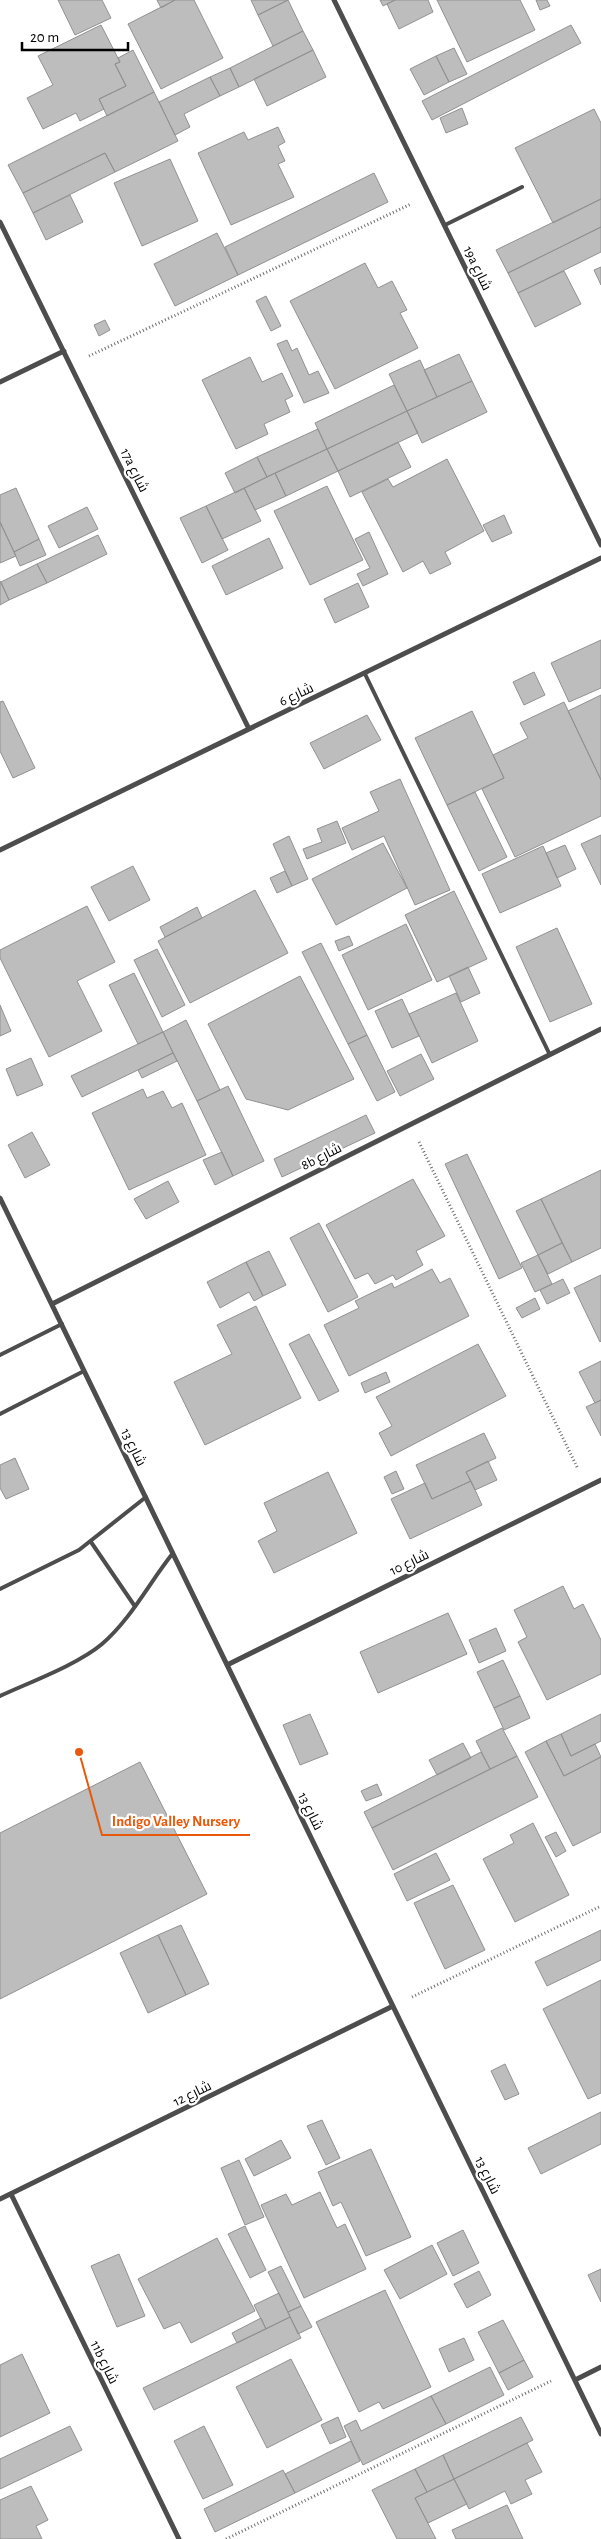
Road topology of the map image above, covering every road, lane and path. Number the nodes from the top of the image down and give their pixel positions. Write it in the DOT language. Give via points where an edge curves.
graph roads {
  1 [pos="334,0"];
  2 [pos="522,187"];
  3 [pos="430,195"];
  4 [pos="0,222"];
  5 [pos="445,225"];
  6 [pos="64,351"];
  7 [pos="70,365"];
  8 [pos="0,382"];
  9 [pos="601,545"];
  10 [pos="601,558"];
  11 [pos="365,674"];
  12 [pos="249,729"];
  13 [pos="0,850"];
  14 [pos="601,1029"];
  15 [pos="549,1054"];
  16 [pos="410,1123"];
  17 [pos="0,1198"];
  18 [pos="52,1304"];
  19 [pos="62,1324"];
  20 [pos="0,1355"];
  21 [pos="84,1371"];
  22 [pos="0,1414"];
  23 [pos="601,1480"];
  24 [pos="587,1487"];
  25 [pos="146,1497"];
  26 [pos="91,1542"];
  27 [pos="173,1553"];
  28 [pos="0,1590"];
  29 [pos="134,1605"];
  30 [pos="227,1665"];
  31 [pos="0,1696"];
  32 [pos="601,1906"];
  33 [pos="394,2006"];
  34 [pos="11,2194"];
  35 [pos="0,2199"];
  36 [pos="601,2367"];
  37 [pos="571,2371"];
  38 [pos="575,2380"];
  39 [pos="601,2434"];
  40 [pos="179,2539"];
  41 [pos="226,2539"];
  1 -- 3 [label="street, 19a شارع"];
  2 -- 5 [label="lane"];
  3 -- 5 [label="street, 19a شارع"];
  3 -- 7 [label="path"];
  4 -- 6 [label="street, 17a شارع"];
  5 -- 9 [label="street, 19a شارع"];
  6 -- 7 [label="street, 17a شارع"];
  6 -- 8 [label="street"];
  7 -- 12 [label="street, 17a شارع"];
  10 -- 11 [label="street, شارع 6"];
  11 -- 12 [label="street, شارع 6"];
  11 -- 15 [label="lane"];
  12 -- 13 [label="street, شارع 6"];
  14 -- 15 [label="street, 8b شارع"];
  15 -- 16 [label="street, 8b شارع"];
  16 -- 18 [label="street, 8b شارع"];
  16 -- 24 [label="path"];
  17 -- 18 [label="street, شارع 13"];
  18 -- 19 [label="street, شارع 13"];
  19 -- 20 [label="lane"];
  19 -- 21 [label="street, شارع 13"];
  21 -- 22 [label="lane"];
  21 -- 25 [label="street, شارع 13"];
  23 -- 24 [label="street, شارع 10"];
  24 -- 30 [label="street, شارع 10"];
  25 -- 26 [label="lane"];
  25 -- 27 [label="street, شارع 13"];
  26 -- 28 [label="lane" via="67,1558"];
  26 -- 29 [label="lane"];
  27 -- 29 [label="lane"];
  27 -- 30 [label="street, شارع 13"];
  29 -- 31 [label="lane" via="101,1645"];
  30 -- 33 [label="street, شارع 13"];
  32 -- 33 [label="path"];
  33 -- 34 [label="street, شارع 12"];
  33 -- 37 [label="street, شارع 13"];
  34 -- 35 [label="street, شارع 12"];
  34 -- 40 [label="street, 11b شارع"];
  36 -- 38 [label="street"];
  37 -- 38 [label="street, شارع 13"];
  37 -- 41 [label="path"];
  38 -- 39 [label="street, شارع 13"];
}
